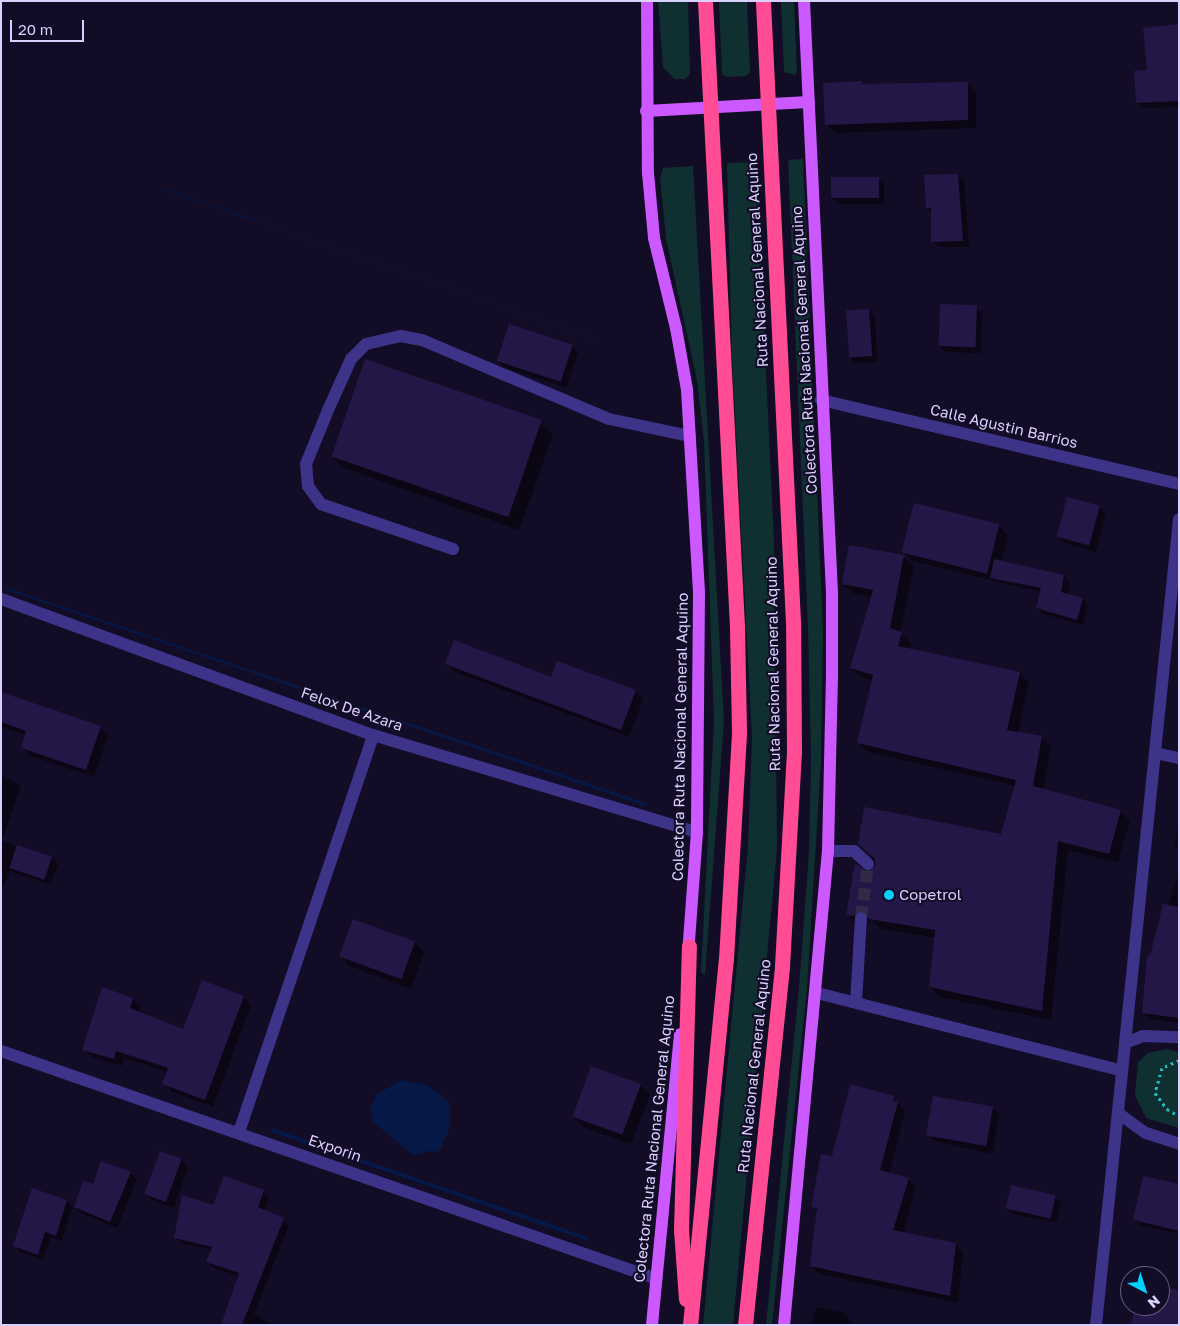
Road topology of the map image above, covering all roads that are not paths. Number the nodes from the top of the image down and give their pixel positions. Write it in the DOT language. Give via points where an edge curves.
graph roads {
  1 [pos="647,1"];
  2 [pos="705,1"];
  3 [pos="763,1"];
  4 [pos="804,1"];
  5 [pos="809,102"];
  6 [pos="646,111"];
  7 [pos="821,400"];
  8 [pos="690,436"];
  9 [pos="1179,484"];
  10 [pos="1179,519"];
  11 [pos="453,550"];
  12 [pos="1,599"];
  13 [pos="373,735"];
  14 [pos="1155,753"];
  15 [pos="1179,758"];
  16 [pos="697,832"];
  17 [pos="828,851"];
  18 [pos="868,864"];
  19 [pos="861,918"];
  20 [pos="689,946"];
  21 [pos="817,993"];
  22 [pos="856,1002"];
  23 [pos="1179,1037"];
  24 [pos="1125,1043"];
  25 [pos="1,1051"];
  26 [pos="1122,1071"];
  27 [pos="1118,1112"];
  28 [pos="239,1132"];
  29 [pos="1179,1144"];
  30 [pos="657,1279"];
  31 [pos="652,1325"];
  32 [pos="689,1325"];
  33 [pos="744,1325"];
  34 [pos="784,1325"];
  35 [pos="1096,1325"];
  1 -- 6 [label="main road, Colectora Ruta Nacional General Aquino"];
  2 -- 32 [label="highway" via="737,626 739,732 734,852 713,1109"];
  3 -- 33 [label="highway, Ruta Nacional General Aquino" via="792,622 794,752 790,864 769,1113"];
  4 -- 5 [label="main road, Colectora Ruta Nacional General Aquino"];
  5 -- 6 [label="main road"];
  5 -- 7 [label="main road, Colectora Ruta Nacional General Aquino"];
  6 -- 8 [label="main road, Colectora Ruta Nacional General Aquino" via="654,238 676,328"];
  7 -- 9 [label="street, Calle Agustin Barrios"];
  7 -- 17 [label="main road, Colectora Ruta Nacional General Aquino" via="832,593"];
  8 -- 11 [label="street" via="609,419 422,340 402,336 366,344 351,359 328,410 306,464 308,486 321,504"];
  8 -- 16 [label="main road, Colectora Ruta Nacional General Aquino" via="699,593"];
  10 -- 14 [label="street"];
  12 -- 13 [label="street, Felox De Azara"];
  13 -- 16 [label="street, Felox De Azara"];
  13 -- 28 [label="street"];
  14 -- 15 [label="street"];
  14 -- 24 [label="street"];
  16 -- 20 [label="main road, Colectora Ruta Nacional General Aquino"];
  17 -- 18 [label="street" via="854,851"];
  17 -- 21 [label="main road, Colectora Ruta Nacional General Aquino"];
  19 -- 22 [label="street"];
  20 -- 30 [label="main road, Colectora Ruta Nacional General Aquino"];
  20 -- 32 [label="highway" via="681,1230"];
  21 -- 22 [label="street"];
  21 -- 34 [label="main road, Colectora Ruta Nacional General Aquino"];
  22 -- 26 [label="street"];
  23 -- 24 [label="street" via="1143,1036"];
  24 -- 26 [label="street"];
  25 -- 28 [label="street, Exporin"];
  26 -- 27 [label="street"];
  27 -- 29 [label="street" via="1146,1133"];
  27 -- 35 [label="street"];
  28 -- 30 [label="street, Exporin"];
  30 -- 31 [label="main road, Colectora Ruta Nacional General Aquino"];
}
